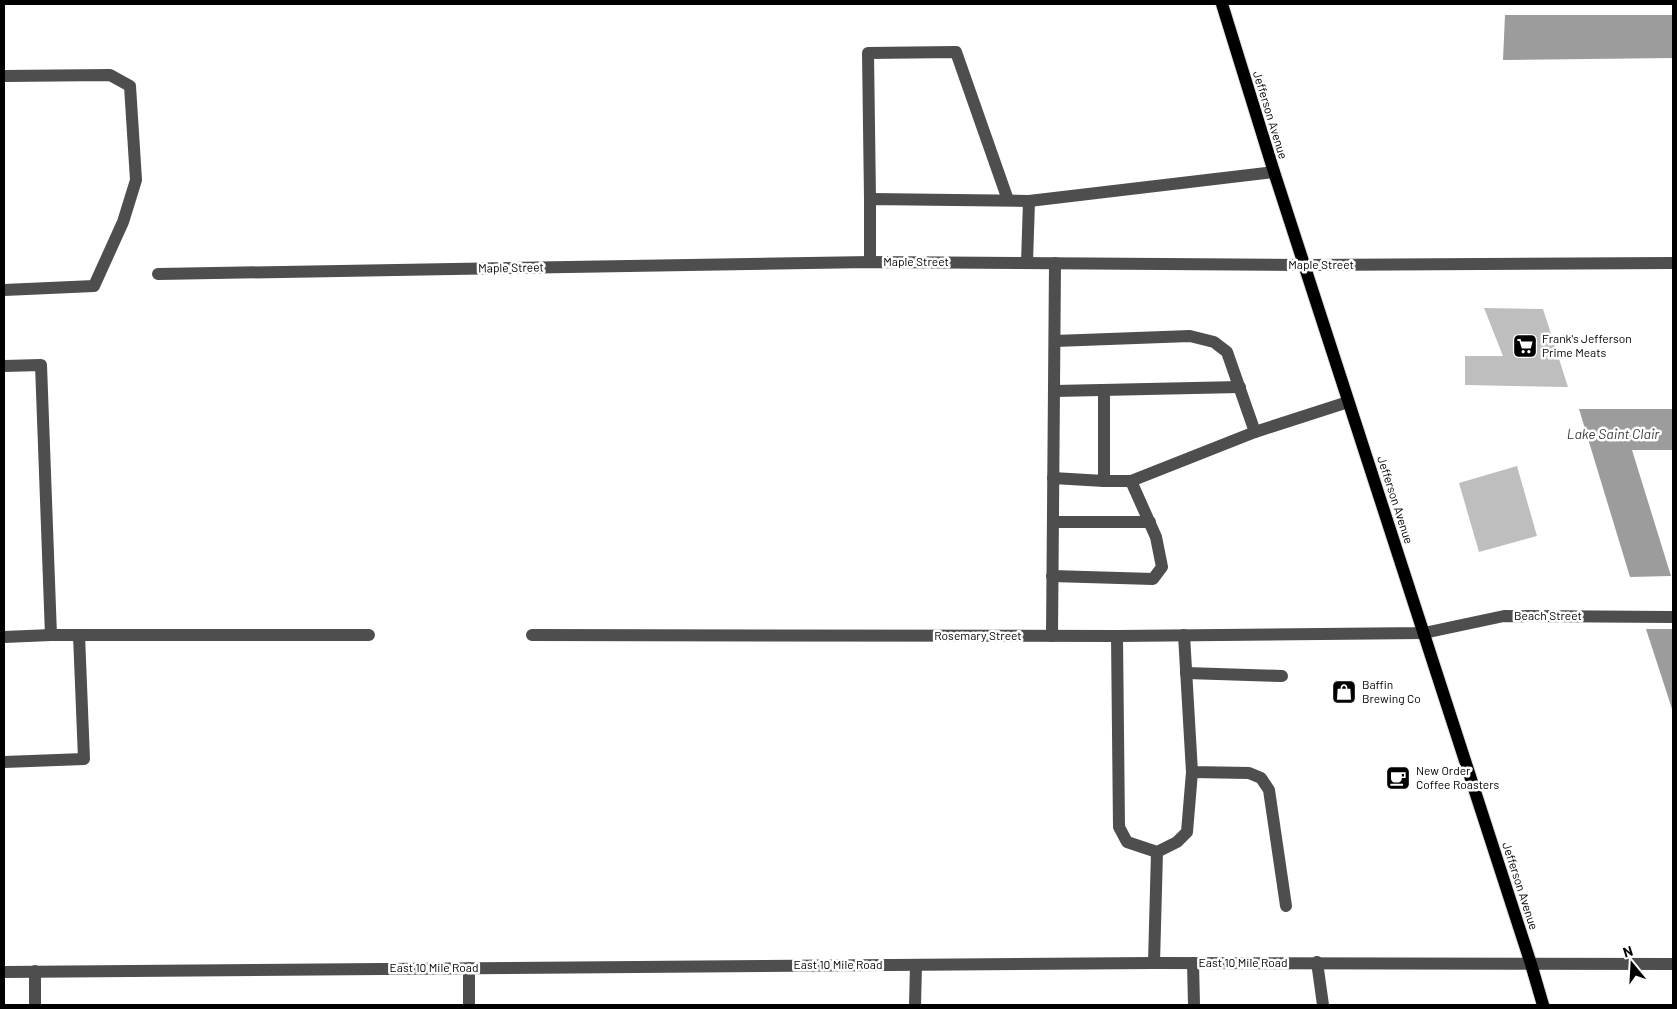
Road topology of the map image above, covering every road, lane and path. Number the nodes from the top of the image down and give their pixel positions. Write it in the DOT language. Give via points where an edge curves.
graph roads {
  1 [pos="1222,4"];
  2 [pos="4,76"];
  3 [pos="1274,172"];
  4 [pos="870,199"];
  5 [pos="1008,200"];
  6 [pos="1029,201"];
  7 [pos="870,262"];
  8 [pos="1027,263"];
  9 [pos="1055,263"];
  10 [pos="1673,264"];
  11 [pos="1304,265"];
  12 [pos="158,274"];
  13 [pos="4,290"];
  14 [pos="1055,341"];
  15 [pos="4,366"];
  16 [pos="1240,387"];
  17 [pos="1104,390"];
  18 [pos="1055,391"];
  19 [pos="1348,402"];
  20 [pos="1255,432"];
  21 [pos="1053,478"];
  22 [pos="1104,481"];
  23 [pos="1131,482"];
  24 [pos="1053,522"];
  25 [pos="1150,522"];
  26 [pos="1052,576"];
  27 [pos="1673,617"];
  28 [pos="1424,632"];
  29 [pos="51,635"];
  30 [pos="79,635"];
  31 [pos="369,635"];
  32 [pos="532,636"];
  33 [pos="1052,636"];
  34 [pos="1117,636"];
  35 [pos="1184,636"];
  36 [pos="4,637"];
  37 [pos="1186,673"];
  38 [pos="1282,676"];
  39 [pos="4,762"];
  40 [pos="1192,772"];
  41 [pos="1158,852"];
  42 [pos="1286,906"];
  43 [pos="1317,962"];
  44 [pos="1154,963"];
  45 [pos="1193,963"];
  46 [pos="1531,964"];
  47 [pos="1673,964"];
  48 [pos="916,965"];
  49 [pos="469,968"];
  50 [pos="34,971"];
  51 [pos="4,972"];
  52 [pos="35,1005"];
  53 [pos="469,1005"];
  54 [pos="915,1005"];
  55 [pos="1194,1005"];
  56 [pos="1323,1005"];
  57 [pos="1543,1005"];
  1 -- 3 [label="main road, Jefferson Avenue"];
  2 -- 13 [label="street" via="110,75 130,86 136,180 123,222 94,286"];
  3 -- 6 [label="street"];
  3 -- 11 [label="main road, Jefferson Avenue"];
  4 -- 5 [label="street"];
  4 -- 5 [label="street" via="868,54 956,52"];
  4 -- 7 [label="street"];
  5 -- 6 [label="street"];
  6 -- 8 [label="street"];
  7 -- 8 [label="street, Maple Street"];
  7 -- 12 [label="street, Maple Street"];
  8 -- 9 [label="street, Maple Street"];
  9 -- 11 [label="street, Maple Street"];
  9 -- 14 [label="street"];
  10 -- 11 [label="street, Maple Street"];
  11 -- 19 [label="main road, Jefferson Avenue"];
  14 -- 16 [label="street" via="1190,336 1214,342 1227,352"];
  14 -- 18 [label="street"];
  15 -- 29 [label="street" via="41,365"];
  16 -- 17 [label="street"];
  16 -- 20 [label="street"];
  17 -- 18 [label="street"];
  17 -- 22 [label="street"];
  18 -- 21 [label="street"];
  19 -- 20 [label="street"];
  19 -- 28 [label="main road, Jefferson Avenue"];
  20 -- 23 [label="street"];
  21 -- 22 [label="street"];
  21 -- 24 [label="street"];
  22 -- 23 [label="street"];
  23 -- 25 [label="street"];
  24 -- 25 [label="street"];
  24 -- 26 [label="street"];
  25 -- 26 [label="street" via="1162,567 1153,579"];
  26 -- 33 [label="street"];
  27 -- 28 [label="street, Beach Street" via="1504,616"];
  28 -- 35 [label="street, Rosemary Street"];
  28 -- 46 [label="main road, Jefferson Avenue"];
  29 -- 30 [label="street"];
  29 -- 36 [label="street"];
  30 -- 31 [label="street"];
  30 -- 39 [label="street" via="84,759"];
  32 -- 33 [label="street, Rosemary Street"];
  33 -- 34 [label="street, Rosemary Street"];
  34 -- 35 [label="street, Rosemary Street"];
  34 -- 41 [label="street" via="1119,827 1127,842"];
  35 -- 37 [label="street"];
  37 -- 38 [label="street"];
  37 -- 40 [label="street"];
  40 -- 41 [label="street" via="1186,832 1178,842"];
  40 -- 42 [label="street" via="1249,773 1261,778 1269,790"];
  41 -- 44 [label="street"];
  43 -- 45 [label="street, East 10 Mile Road"];
  43 -- 46 [label="street, East 10 Mile Road"];
  43 -- 56 [label="street"];
  44 -- 45 [label="street, East 10 Mile Road"];
  44 -- 48 [label="street, East 10 Mile Road"];
  45 -- 55 [label="street"];
  46 -- 47 [label="street, East 10 Mile Road"];
  46 -- 57 [label="main road, Jefferson Avenue"];
  48 -- 49 [label="street, East 10 Mile Road"];
  48 -- 54 [label="street"];
  49 -- 50 [label="street, East 10 Mile Road"];
  49 -- 53 [label="street"];
  50 -- 51 [label="street, East 10 Mile Road"];
  50 -- 52 [label="street"];
}
